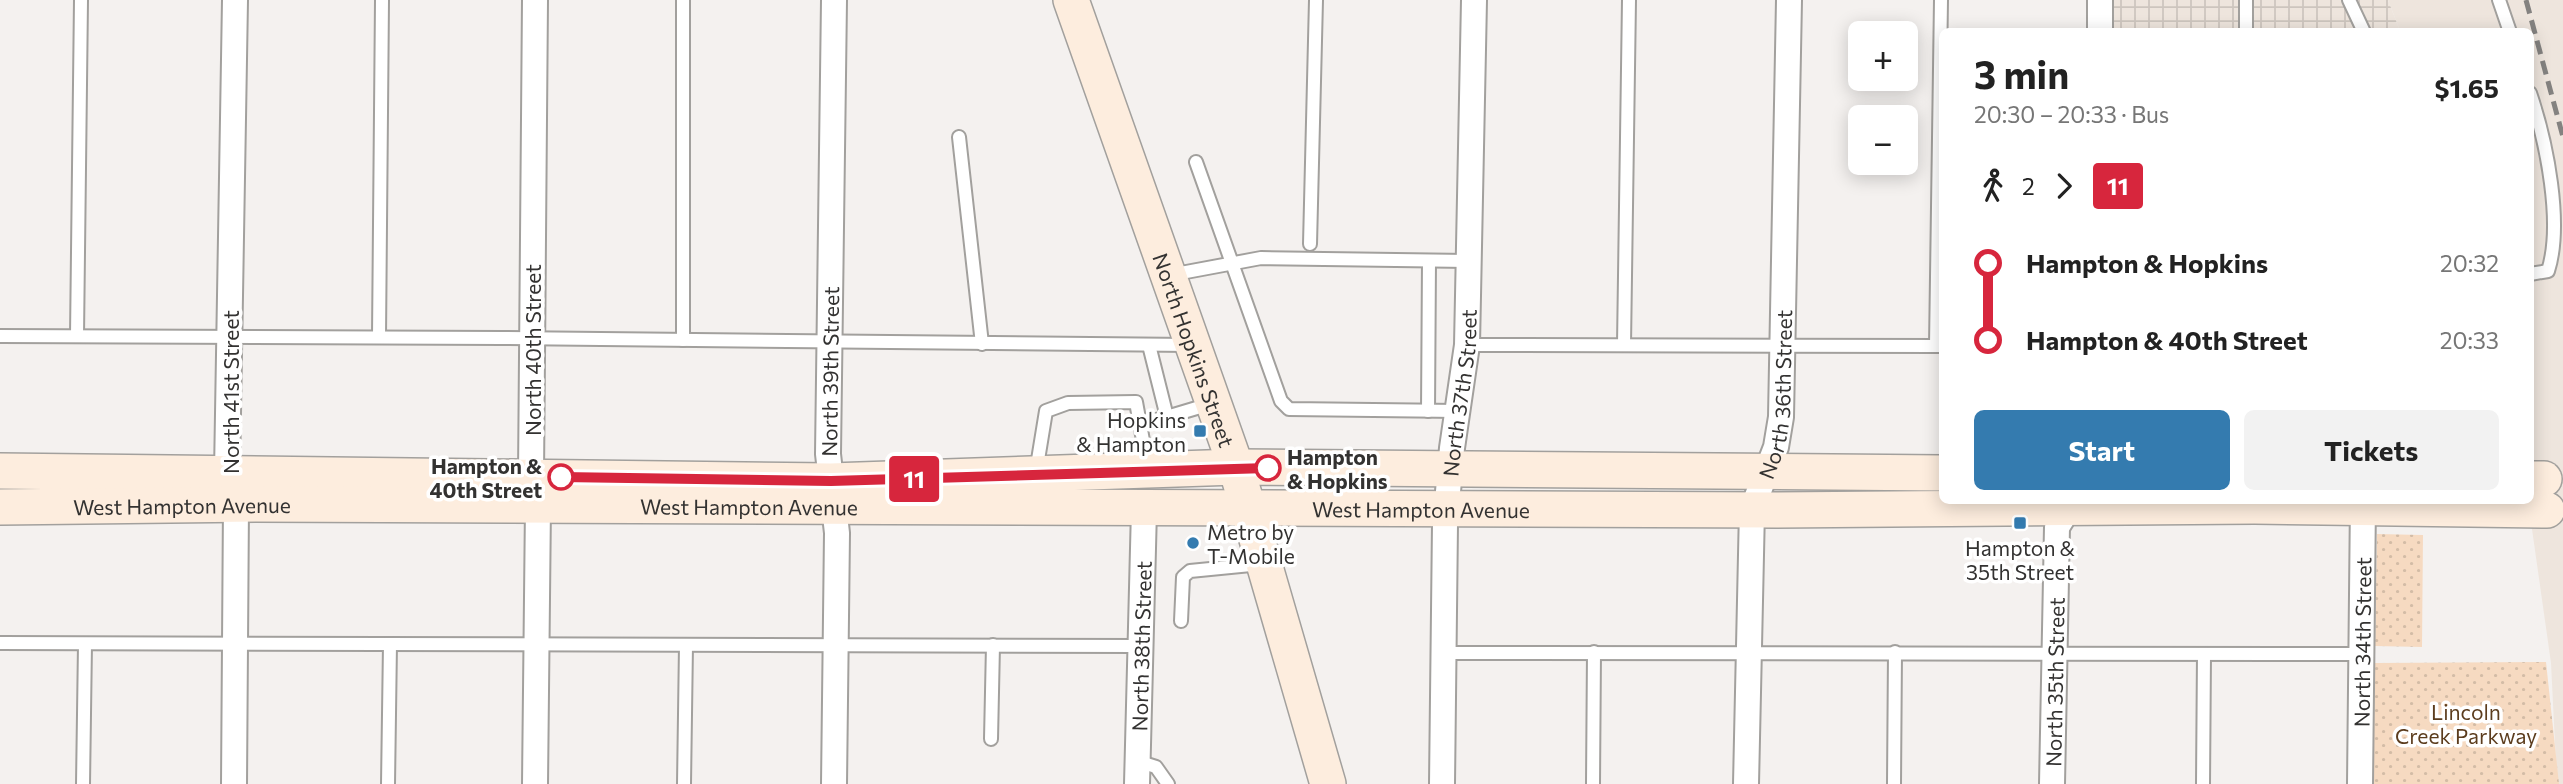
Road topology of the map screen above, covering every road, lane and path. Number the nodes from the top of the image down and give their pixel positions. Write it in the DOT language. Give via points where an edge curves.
graph roads {
  1 [pos="81,0"];
  2 [pos="235,0"];
  3 [pos="382,0"];
  4 [pos="535,0"];
  5 [pos="683,0"];
  6 [pos="834,0"];
  7 [pos="1071,0"];
  8 [pos="1316,0"];
  9 [pos="1474,0"];
  10 [pos="1629,0"];
  11 [pos="1789,0"];
  12 [pos="1941,0"];
  13 [pos="2100,0"];
  14 [pos="2246,0"];
  15 [pos="2349,0"];
  16 [pos="2499,0"];
  17 [pos="1941,28"];
  18 [pos="2100,28"];
  19 [pos="2246,28"];
  20 [pos="2362,28"];
  21 [pos="2509,28"];
  22 [pos="2534,105"];
  23 [pos="959,137"];
  24 [pos="1196,162"];
  25 [pos="1310,244"];
  26 [pos="1429,261"];
  27 [pos="1468,261"];
  28 [pos="1232,262"];
  29 [pos="2534,273"];
  30 [pos="1170,275"];
  31 [pos="0,336"];
  32 [pos="77,336"];
  33 [pos="229,336"];
  34 [pos="379,337"];
  35 [pos="533,338"];
  36 [pos="683,340"];
  37 [pos="828,342"];
  38 [pos="982,344"];
  39 [pos="1149,345"];
  40 [pos="1194,345"];
  41 [pos="1467,345"];
  42 [pos="1624,345"];
  43 [pos="1783,346"];
  44 [pos="1939,346"];
  45 [pos="1214,403"];
  46 [pos="1428,411"];
  47 [pos="1458,411"];
  48 [pos="1167,417"];
  49 [pos="1140,425"];
  50 [pos="1236,467"];
  51 [pos="1450,468"];
  52 [pos="1148,470"];
  53 [pos="0,471"];
  54 [pos="1768,472"];
  55 [pos="1939,473"];
  56 [pos="1036,475"];
  57 [pos="231,488"];
  58 [pos="535,491"];
  59 [pos="832,494"];
  60 [pos="2072,504"];
  61 [pos="2363,504"];
  62 [pos="0,507"];
  63 [pos="1248,507"];
  64 [pos="1446,507"];
  65 [pos="1144,509"];
  66 [pos="1752,509"];
  67 [pos="1264,563"];
  68 [pos="1181,621"];
  69 [pos="0,643"];
  70 [pos="235,643"];
  71 [pos="85,644"];
  72 [pos="390,644"];
  73 [pos="538,645"];
  74 [pos="686,645"];
  75 [pos="836,645"];
  76 [pos="993,645"];
  77 [pos="1140,646"];
  78 [pos="1594,652"];
  79 [pos="1749,652"];
  80 [pos="1895,652"];
  81 [pos="1444,653"];
  82 [pos="2054,653"];
  83 [pos="2204,654"];
  84 [pos="2361,654"];
  85 [pos="991,739"];
  86 [pos="1137,772"];
  87 [pos="83,784"];
  88 [pos="234,784"];
  89 [pos="388,784"];
  90 [pos="535,784"];
  91 [pos="684,784"];
  92 [pos="834,784"];
  93 [pos="1168,784"];
  94 [pos="1328,784"];
  95 [pos="1442,784"];
  96 [pos="1593,784"];
  97 [pos="1746,784"];
  98 [pos="1894,784"];
  99 [pos="2052,784"];
  100 [pos="2203,784"];
  101 [pos="2360,784"];
  1 -- 32 [label="lane"];
  2 -- 33 [label="street, North 41st Street"];
  3 -- 34 [label="lane"];
  4 -- 35 [label="street, North 40th Street"];
  5 -- 36 [label="lane"];
  6 -- 37 [label="street, North 39th Street"];
  7 -- 30 [label="main road, North Hopkins Street"];
  8 -- 25 [label="lane"];
  9 -- 27 [label="street, North 37th Street"];
  10 -- 42 [label="lane"];
  11 -- 43 [label="street, North 36th Street"];
  12 -- 17 [label="lane"];
  13 -- 18 [label="street"];
  14 -- 19 [label="lane"];
  15 -- 20 [label="lane"];
  16 -- 21 [label="lane"];
  22 -- 29 [label="lane" via="2558,177 2563,223 2559,257 2549,271"];
  23 -- 38 [label="lane"];
  24 -- 28 [label="lane"];
  26 -- 27 [label="lane"];
  26 -- 28 [label="lane" via="1261,258"];
  26 -- 46 [label="lane"];
  27 -- 41 [label="street, North 37th Street"];
  28 -- 30 [label="lane"];
  28 -- 46 [label="lane" via="1282,401 1289,409"];
  30 -- 40 [label="main road, North Hopkins Street"];
  31 -- 32 [label="lane"];
  32 -- 33 [label="lane"];
  33 -- 34 [label="lane"];
  33 -- 57 [label="street, North 41st Street"];
  34 -- 35 [label="lane"];
  35 -- 36 [label="lane"];
  35 -- 58 [label="street, North 40th Street"];
  36 -- 37 [label="lane"];
  37 -- 38 [label="lane"];
  37 -- 59 [label="street, North 39th Street"];
  38 -- 39 [label="lane"];
  39 -- 40 [label="lane"];
  39 -- 48 [label="lane"];
  40 -- 45 [label="main road, North Hopkins Street"];
  41 -- 42 [label="lane"];
  41 -- 47 [label="street, North 37th Street"];
  42 -- 43 [label="lane"];
  43 -- 44 [label="lane"];
  43 -- 54 [label="street, North 36th Street" via="1782,416"];
  45 -- 48 [label="lane"];
  45 -- 50 [label="main road, North Hopkins Street"];
  46 -- 47 [label="lane"];
  47 -- 51 [label="street, North 37th Street"];
  48 -- 49 [label="lane"];
  49 -- 52 [label="lane"];
  49 -- 56 [label="lane" via="1136,402 1068,403 1046,411"];
  50 -- 51 [label="main road, West Hampton Avenue"];
  50 -- 52 [label="main road, West Hampton Avenue"];
  50 -- 63 [label="main road, North Hopkins Street"];
  51 -- 54 [label="main road, West Hampton Avenue"];
  51 -- 64 [label="street, North 37th Street"];
  52 -- 56 [label="main road, West Hampton Avenue"];
  53 -- 57 [label="main road, West Hampton Avenue"];
  54 -- 55 [label="main road, West Hampton Avenue"];
  54 -- 66 [label="street, North 36th Street"];
  56 -- 59 [label="main road, West Hampton Avenue"];
  57 -- 58 [label="main road, West Hampton Avenue"];
  57 -- 62 [label="main road, West Hampton Avenue"];
  57 -- 70 [label="street, North 41st Street"];
  58 -- 59 [label="main road, West Hampton Avenue"];
  58 -- 73 [label="street, North 40th Street"];
  59 -- 65 [label="main road, West Hampton Avenue"];
  59 -- 75 [label="street, North 39th Street"];
  60 -- 66 [label="main road, West Hampton Avenue"];
  60 -- 82 [label="street, North 35th Street" via="2057,527"];
  61 -- 84 [label="street, North 34th Street"];
  63 -- 64 [label="main road, West Hampton Avenue"];
  63 -- 65 [label="main road, West Hampton Avenue"];
  63 -- 67 [label="main road, North Hopkins Street"];
  64 -- 66 [label="main road, West Hampton Avenue"];
  64 -- 81 [label="street, North 37th Street"];
  65 -- 77 [label="street, North 38th Street"];
  66 -- 79 [label="street, North 36th Street"];
  67 -- 68 [label="lane" via="1190,571 1180,588"];
  67 -- 94 [label="main road, North Hopkins Street"];
  69 -- 71 [label="lane"];
  70 -- 71 [label="lane"];
  70 -- 72 [label="lane"];
  70 -- 88 [label="street, North 41st Street"];
  71 -- 87 [label="lane"];
  72 -- 73 [label="lane"];
  72 -- 89 [label="lane"];
  73 -- 74 [label="lane"];
  73 -- 90 [label="street, North 40th Street"];
  74 -- 75 [label="lane"];
  74 -- 91 [label="lane"];
  75 -- 76 [label="lane"];
  75 -- 92 [label="street, North 39th Street"];
  76 -- 77 [label="lane"];
  76 -- 85 [label="lane"];
  77 -- 86 [label="street, North 38th Street"];
  78 -- 79 [label="lane"];
  78 -- 81 [label="lane"];
  78 -- 96 [label="lane"];
  79 -- 80 [label="lane"];
  79 -- 97 [label="street, North 36th Street"];
  80 -- 82 [label="lane"];
  80 -- 98 [label="lane"];
  81 -- 95 [label="street, North 37th Street"];
  82 -- 83 [label="lane"];
  82 -- 99 [label="street, North 35th Street"];
  83 -- 84 [label="lane"];
  83 -- 100 [label="lane"];
  84 -- 101 [label="street, North 34th Street"];
  86 -- 93 [label="lane" via="1156,768"];
}
